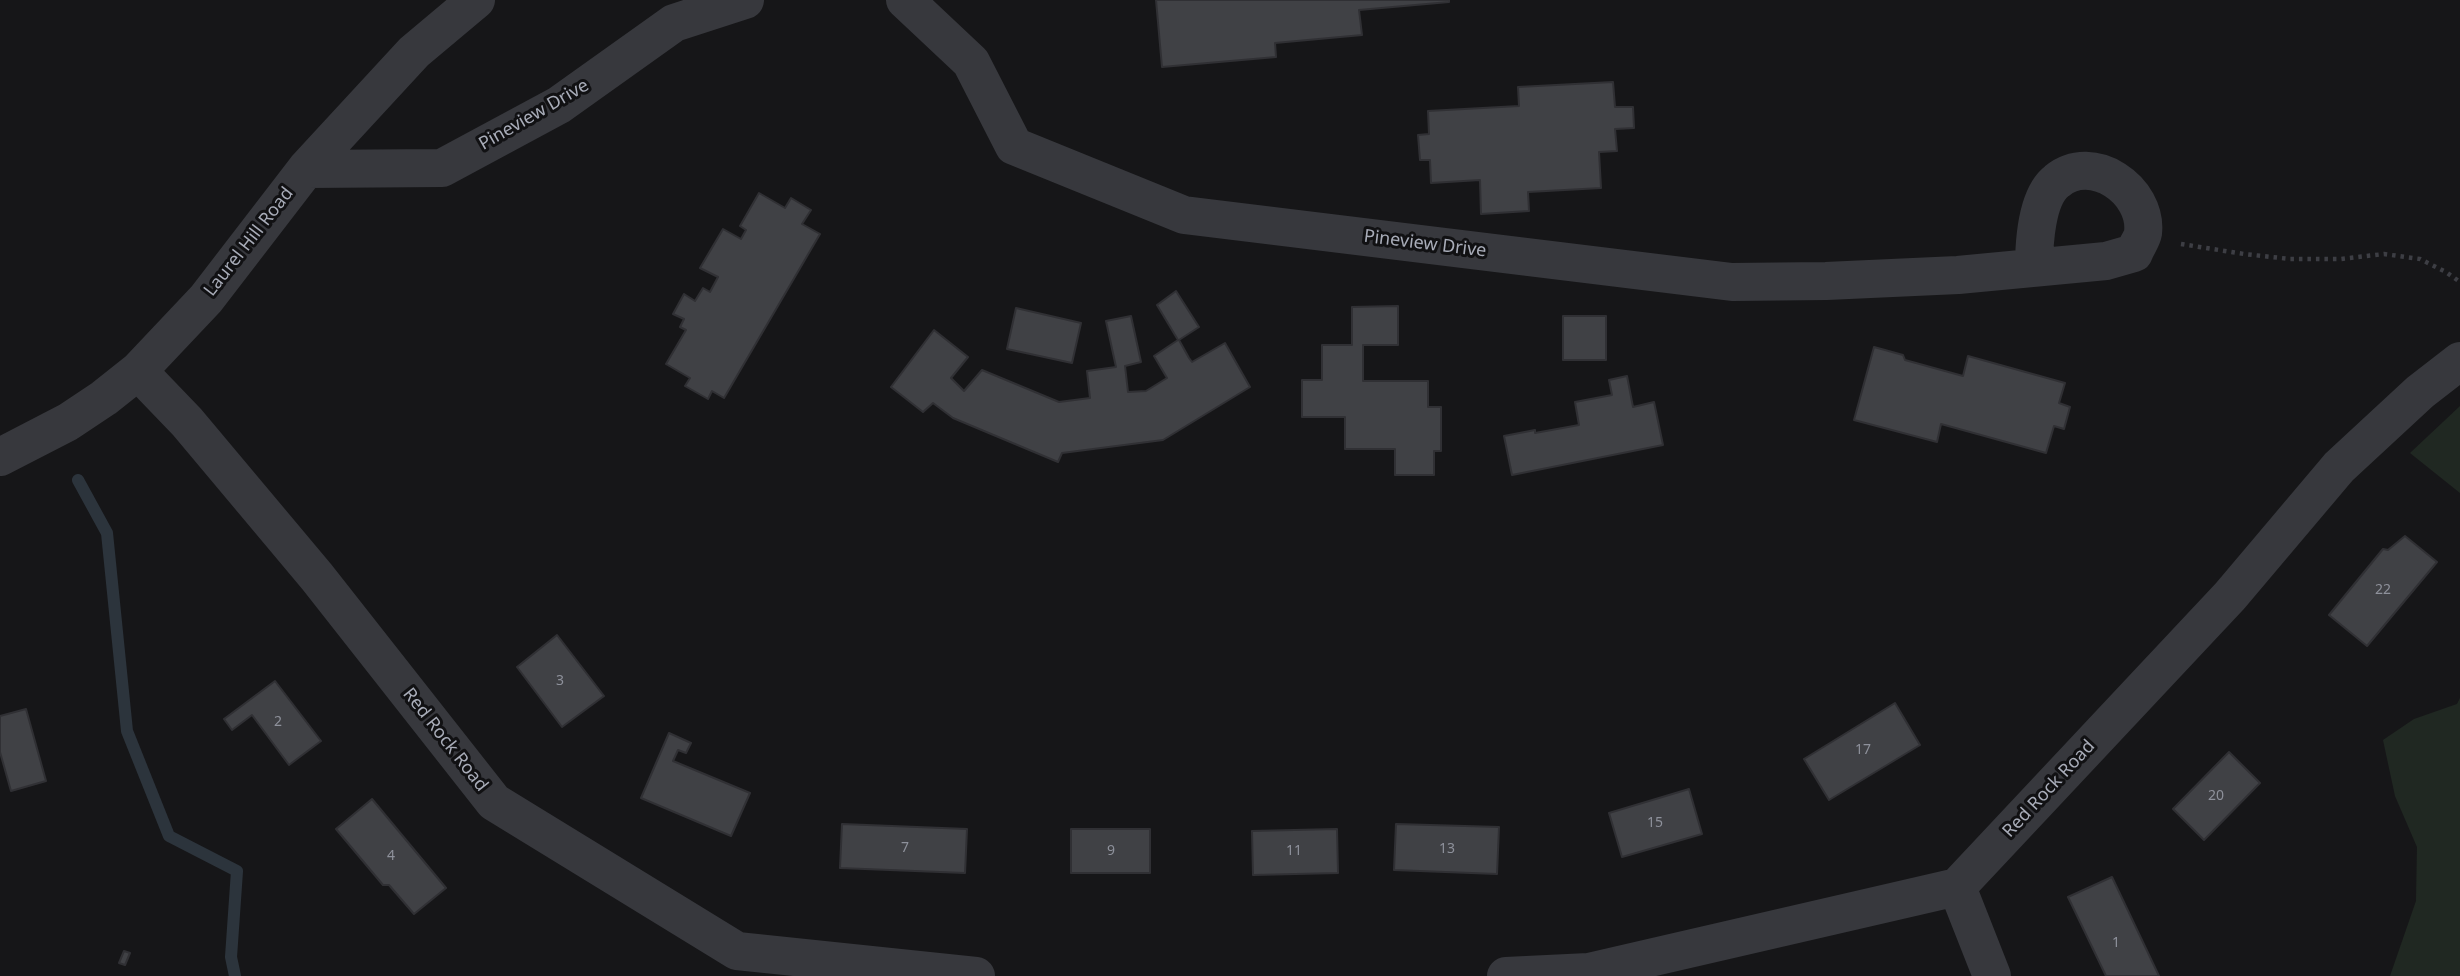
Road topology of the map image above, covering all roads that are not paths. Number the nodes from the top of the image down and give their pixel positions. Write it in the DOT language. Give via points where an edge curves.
graph roads {
  1 [pos="476,0"];
  2 [pos="746,0"];
  3 [pos="905,0"];
  4 [pos="306,169"];
  5 [pos="2034,268"];
  6 [pos="2460,361"];
  7 [pos="138,371"];
  8 [pos="0,457"];
  9 [pos="1957,887"];
  10 [pos="976,976"];
  11 [pos="1506,976"];
  12 [pos="1992,976"];
  1 -- 4 [label="street, Laurel Hill Road" via="414,52"];
  2 -- 4 [label="street, Pineview Drive" via="674,23 559,105 442,167"];
  3 -- 5 [label="street, Pineview Drive" via="971,62 1014,146 1184,215 1732,282 1931,277"];
  4 -- 7 [label="street, Laurel Hill Road" via="206,299"];
  5 -- 5 [label="street, Pineview Drive" via="2106,261 2133,253 2143,234 2130,191 2109,175 2077,171 2056,181 2041,206"];
  6 -- 9 [label="street, Red Rock Road" via="2339,467 2230,596"];
  7 -- 8 [label="street, Laurel Hill Road" via="68,422"];
  7 -- 10 [label="street, Red Rock Road" via="187,422 317,577 494,802 737,951"];
  9 -- 11 [label="street" via="1589,972"];
  9 -- 12 [label="street"];
}
